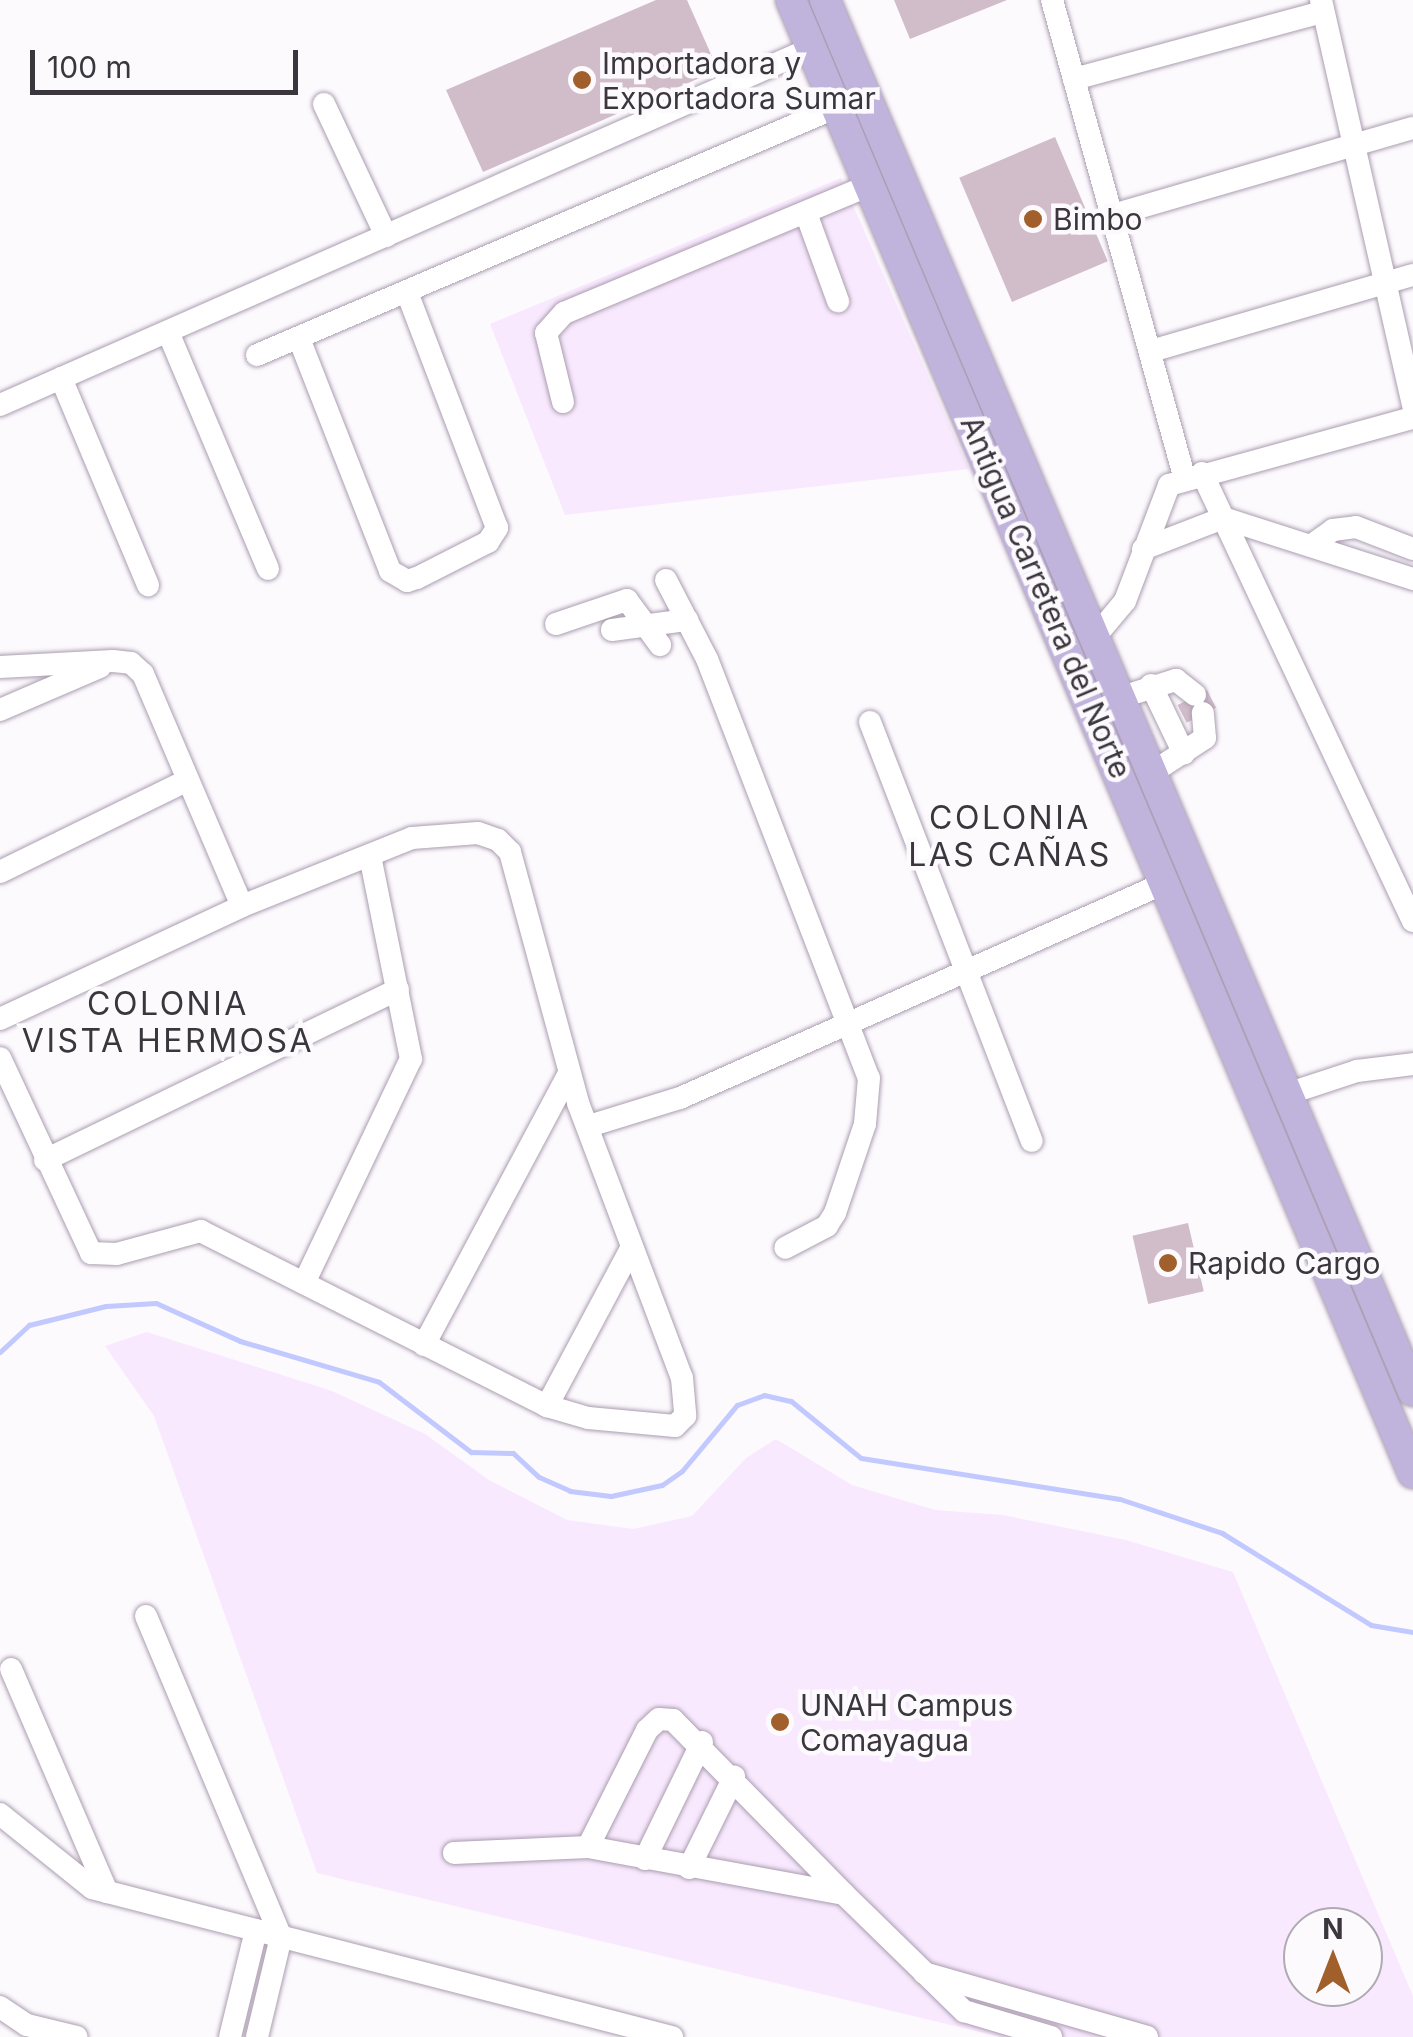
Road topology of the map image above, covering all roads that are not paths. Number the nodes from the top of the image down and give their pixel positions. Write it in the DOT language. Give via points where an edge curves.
graph roads {
  1 [pos="791,0"];
  2 [pos="825,0"];
  3 [pos="1052,0"];
  4 [pos="1322,6"];
  5 [pos="812,48"];
  6 [pos="1074,79"];
  7 [pos="324,104"];
  8 [pos="837,107"];
  9 [pos="1413,128"];
  10 [pos="1354,145"];
  11 [pos="870,184"];
  12 [pos="806,213"];
  13 [pos="1113,215"];
  14 [pos="386,236"];
  15 [pos="1413,274"];
  16 [pos="1385,283"];
  17 [pos="408,295"];
  18 [pos="838,301"];
  19 [pos="168,332"];
  20 [pos="300,340"];
  21 [pos="1151,351"];
  22 [pos="257,356"];
  23 [pos="61,378"];
  24 [pos="563,402"];
  25 [pos="0,404"];
  26 [pos="1413,406"];
  27 [pos="1413,418"];
  28 [pos="1193,475"];
  29 [pos="1224,518"];
  30 [pos="1315,544"];
  31 [pos="1143,549"];
  32 [pos="1413,549"];
  33 [pos="268,569"];
  34 [pos="1413,578"];
  35 [pos="666,580"];
  36 [pos="148,585"];
  37 [pos="686,620"];
  38 [pos="556,624"];
  39 [pos="612,630"];
  40 [pos="654,635"];
  41 [pos="1094,638"];
  42 [pos="113,661"];
  43 [pos="0,666"];
  44 [pos="1151,685"];
  45 [pos="1122,697"];
  46 [pos="0,710"];
  47 [pos="870,722"];
  48 [pos="1184,754"];
  49 [pos="1154,772"];
  50 [pos="188,780"];
  51 [pos="370,855"];
  52 [pos="0,872"];
  53 [pos="1167,882"];
  54 [pos="242,906"];
  55 [pos="1413,921"];
  56 [pos="970,970"];
  57 [pos="398,989"];
  58 [pos="0,1019"];
  59 [pos="850,1024"];
  60 [pos="0,1058"];
  61 [pos="1413,1064"];
  62 [pos="569,1074"];
  63 [pos="1288,1094"];
  64 [pos="589,1126"];
  65 [pos="1032,1141"];
  66 [pos="44,1160"];
  67 [pos="785,1248"];
  68 [pos="631,1249"];
  69 [pos="304,1283"];
  70 [pos="424,1345"];
  71 [pos="1413,1391"];
  72 [pos="547,1406"];
  73 [pos="1413,1473"];
  74 [pos="146,1616"];
  75 [pos="11,1669"];
  76 [pos="702,1742"];
  77 [pos="734,1777"];
  78 [pos="0,1814"];
  79 [pos="588,1847"];
  80 [pos="454,1853"];
  81 [pos="644,1860"];
  82 [pos="689,1868"];
  83 [pos="107,1892"];
  84 [pos="844,1894"];
  85 [pos="256,1930"];
  86 [pos="281,1937"];
  87 [pos="923,1972"];
  88 [pos="0,2007"];
  89 [pos="77,2037"];
  90 [pos="230,2037"];
  91 [pos="258,2037"];
  92 [pos="672,2037"];
  93 [pos="1050,2037"];
  94 [pos="1146,2037"];
  1 -- 5 [label="main road, Antigua Carretera del Norte"];
  2 -- 41 [label="main road, Antigua Carretera del Norte"];
  3 -- 6 [label="street"];
  4 -- 6 [label="street"];
  4 -- 10 [label="street"];
  5 -- 8 [label="main road, Antigua Carretera del Norte"];
  5 -- 14 [label="street"];
  6 -- 13 [label="street"];
  7 -- 14 [label="street"];
  8 -- 11 [label="main road, Antigua Carretera del Norte"];
  8 -- 17 [label="street"];
  9 -- 10 [label="street"];
  10 -- 13 [label="street"];
  10 -- 16 [label="street"];
  11 -- 12 [label="street"];
  11 -- 53 [label="main road, Antigua Carretera del Norte"];
  12 -- 18 [label="street"];
  12 -- 24 [label="street" via="564,313 546,333"];
  13 -- 21 [label="street"];
  14 -- 19 [label="street"];
  15 -- 16 [label="street"];
  16 -- 21 [label="street"];
  16 -- 26 [label="street"];
  17 -- 20 [label="street"];
  17 -- 20 [label="street" via="497,528 488,542 417,578 407,582 390,571"];
  19 -- 23 [label="street"];
  19 -- 33 [label="street"];
  20 -- 22 [label="street"];
  21 -- 28 [label="street"];
  23 -- 25 [label="street"];
  23 -- 36 [label="street"];
  27 -- 28 [label="street"];
  28 -- 29 [label="street"];
  28 -- 31 [label="street" via="1160,495"];
  29 -- 30 [label="street"];
  29 -- 31 [label="street"];
  29 -- 55 [label="street"];
  30 -- 32 [label="street" via="1333,530 1356,527"];
  30 -- 34 [label="street"];
  31 -- 41 [label="street" via="1118,614"];
  35 -- 37 [label="street"];
  37 -- 40 [label="street"];
  37 -- 59 [label="street"];
  38 -- 40 [label="street" via="628,600"];
  39 -- 40 [label="street"];
  41 -- 45 [label="main road, Antigua Carretera del Norte"];
  42 -- 43 [label="street"];
  42 -- 46 [label="street"];
  42 -- 50 [label="street" via="131,663 143,674"];
  44 -- 45 [label="street"];
  44 -- 48 [label="street"];
  44 -- 48 [label="street" via="1176,680 1199,704 1205,738"];
  45 -- 49 [label="main road, Antigua Carretera del Norte"];
  47 -- 56 [label="street"];
  48 -- 49 [label="street"];
  49 -- 63 [label="main road, Antigua Carretera del Norte"];
  50 -- 52 [label="street"];
  50 -- 54 [label="street"];
  51 -- 54 [label="street"];
  51 -- 57 [label="street"];
  51 -- 62 [label="street" via="446,833 478,833 510,852"];
  53 -- 56 [label="street"];
  53 -- 73 [label="main road, Antigua Carretera del Norte"];
  54 -- 58 [label="street"];
  56 -- 59 [label="street"];
  56 -- 65 [label="street"];
  57 -- 66 [label="street"];
  57 -- 69 [label="street" via="411,1059"];
  59 -- 64 [label="street" via="680,1098"];
  59 -- 67 [label="street" via="869,1078 865,1124 827,1226"];
  60 -- 66 [label="street"];
  61 -- 63 [label="street" via="1357,1070"];
  62 -- 64 [label="street"];
  62 -- 70 [label="street"];
  63 -- 71 [label="main road, Antigua Carretera del Norte"];
  64 -- 68 [label="street"];
  66 -- 69 [label="street" via="92,1253 116,1254 202,1231"];
  68 -- 72 [label="street"];
  68 -- 72 [label="street" via="682,1378 685,1416 675,1426 588,1418"];
  69 -- 70 [label="street"];
  70 -- 72 [label="street"];
  74 -- 86 [label="street"];
  75 -- 83 [label="street"];
  76 -- 77 [label="street"];
  76 -- 79 [label="street" via="673,1720 653,1722"];
  76 -- 81 [label="street"];
  77 -- 82 [label="street"];
  77 -- 84 [label="street"];
  78 -- 83 [label="street" via="78,1882"];
  79 -- 80 [label="street"];
  79 -- 81 [label="street"];
  81 -- 82 [label="street"];
  82 -- 84 [label="street"];
  83 -- 85 [label="street"];
  84 -- 87 [label="street"];
  85 -- 86 [label="street"];
  85 -- 90 [label="street"];
  86 -- 91 [label="street"];
  86 -- 92 [label="street"];
  87 -- 93 [label="street" via="964,2011"];
  87 -- 94 [label="street"];
  88 -- 89 [label="street" via="26,2024"];
}
